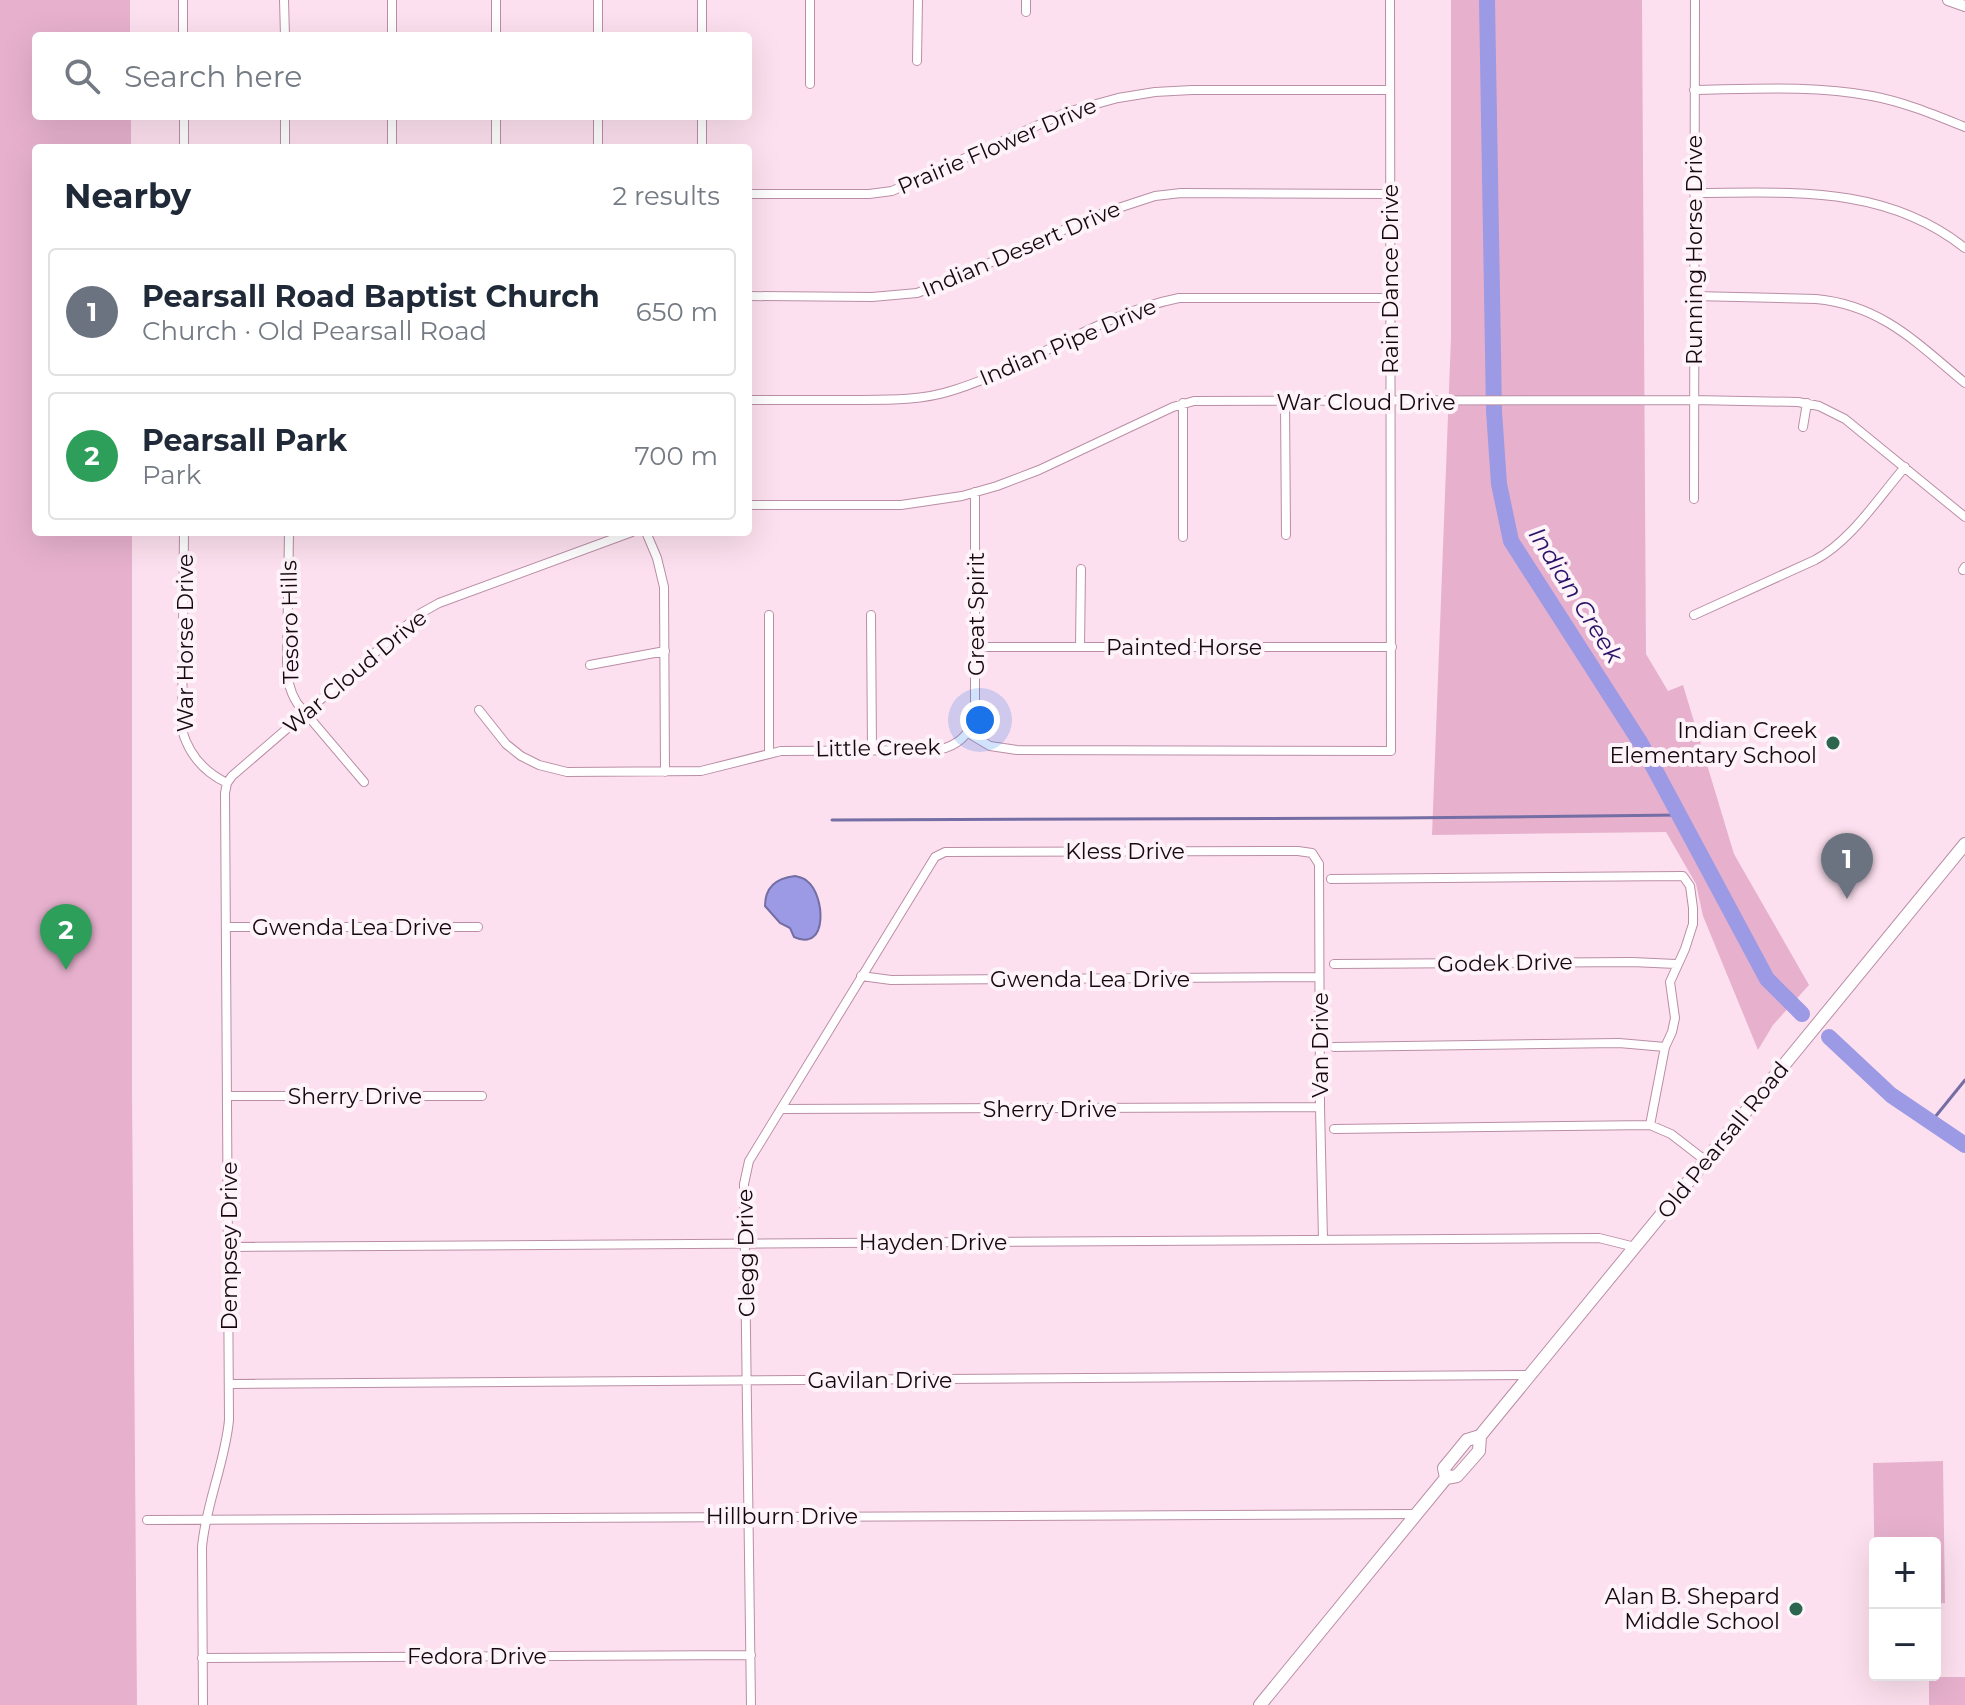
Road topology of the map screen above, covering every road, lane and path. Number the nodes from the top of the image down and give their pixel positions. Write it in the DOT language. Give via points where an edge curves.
graph roads {
  1 [pos="183,0"];
  2 [pos="284,0"];
  3 [pos="392,0"];
  4 [pos="496,0"];
  5 [pos="598,0"];
  6 [pos="702,0"];
  7 [pos="810,0"];
  8 [pos="918,0"];
  9 [pos="1026,0"];
  10 [pos="1390,0"];
  11 [pos="1695,0"];
  12 [pos="1948,0"];
  13 [pos="1965,6"];
  14 [pos="1026,12"];
  15 [pos="183,32"];
  16 [pos="285,32"];
  17 [pos="392,32"];
  18 [pos="496,32"];
  19 [pos="598,32"];
  20 [pos="702,32"];
  21 [pos="917,61"];
  22 [pos="810,84"];
  23 [pos="1390,90"];
  24 [pos="1694,90"];
  25 [pos="184,120"];
  26 [pos="285,120"];
  27 [pos="392,120"];
  28 [pos="496,120"];
  29 [pos="598,120"];
  30 [pos="702,120"];
  31 [pos="1965,127"];
  32 [pos="184,144"];
  33 [pos="285,144"];
  34 [pos="392,144"];
  35 [pos="496,144"];
  36 [pos="598,144"];
  37 [pos="702,144"];
  38 [pos="1694,193"];
  39 [pos="752,194"];
  40 [pos="1390,194"];
  41 [pos="1965,248"];
  42 [pos="752,296"];
  43 [pos="1694,296"];
  44 [pos="1389,298"];
  45 [pos="1965,383"];
  46 [pos="752,400"];
  47 [pos="1694,400"];
  48 [pos="1285,402"];
  49 [pos="1390,402"];
  50 [pos="1183,403"];
  51 [pos="1807,403"];
  52 [pos="1803,427"];
  53 [pos="1905,467"];
  54 [pos="975,492"];
  55 [pos="1694,499"];
  56 [pos="752,505"];
  57 [pos="1965,517"];
  58 [pos="1286,535"];
  59 [pos="184,536"];
  60 [pos="289,536"];
  61 [pos="621,536"];
  62 [pos="648,536"];
  63 [pos="1183,537"];
  64 [pos="1081,569"];
  65 [pos="769,615"];
  66 [pos="871,615"];
  67 [pos="1694,615"];
  68 [pos="977,647"];
  69 [pos="1080,647"];
  70 [pos="1392,647"];
  71 [pos="665,651"];
  72 [pos="590,665"];
  73 [pos="479,710"];
  74 [pos="306,713"];
  75 [pos="968,733"];
  76 [pos="872,750"];
  77 [pos="1391,751"];
  78 [pos="769,753"];
  79 [pos="665,772"];
  80 [pos="364,782"];
  81 [pos="227,783"];
  82 [pos="1965,844"];
  83 [pos="1312,853"];
  84 [pos="939,855"];
  85 [pos="1331,879"];
  86 [pos="226,927"];
  87 [pos="478,927"];
  88 [pos="1334,964"];
  89 [pos="1676,964"];
  90 [pos="861,976"];
  91 [pos="1319,977"];
  92 [pos="1334,1047"];
  93 [pos="1665,1047"];
  94 [pos="228,1096"];
  95 [pos="482,1096"];
  96 [pos="1320,1107"];
  97 [pos="781,1109"];
  98 [pos="1650,1125"];
  99 [pos="1334,1129"];
  100 [pos="1706,1161"];
  101 [pos="1323,1240"];
  102 [pos="746,1243"];
  103 [pos="229,1247"];
  104 [pos="1635,1247"];
  105 [pos="1530,1375"];
  106 [pos="748,1380"];
  107 [pos="230,1384"];
  108 [pos="1416,1514"];
  109 [pos="749,1517"];
  110 [pos="147,1520"];
  111 [pos="206,1520"];
  112 [pos="751,1655"];
  113 [pos="202,1658"];
  114 [pos="203,1705"];
  115 [pos="751,1705"];
  116 [pos="1260,1705"];
  1 -- 15 [label="street"];
  2 -- 16 [label="street"];
  3 -- 17 [label="street"];
  4 -- 18 [label="street"];
  5 -- 19 [label="street"];
  6 -- 20 [label="street"];
  7 -- 22 [label="street"];
  8 -- 21 [label="street"];
  9 -- 14 [label="street"];
  10 -- 23 [label="street, Rain Dance Drive"];
  11 -- 24 [label="street, Running Horse Drive"];
  12 -- 13 [label="street"];
  23 -- 39 [label="street, Prairie Flower Drive" via="1143,94 1067,112 892,191"];
  23 -- 40 [label="street, Rain Dance Drive"];
  24 -- 31 [label="street" via="1851,93"];
  24 -- 38 [label="street, Running Horse Drive"];
  25 -- 32 [label="street"];
  26 -- 33 [label="street"];
  27 -- 34 [label="street"];
  28 -- 35 [label="street"];
  29 -- 36 [label="street"];
  30 -- 37 [label="street"];
  38 -- 41 [label="street" via="1859,199 1922,222"];
  38 -- 43 [label="street, Running Horse Drive"];
  40 -- 42 [label="street, Indian Desert Drive" via="1155,196 1097,215 917,293"];
  40 -- 44 [label="street, Rain Dance Drive"];
  43 -- 45 [label="street" via="1816,299 1854,306 1889,322"];
  43 -- 47 [label="street, Running Horse Drive"];
  44 -- 46 [label="street, Indian Pipe Drive" via="1179,298 1124,314 953,391 892,400"];
  44 -- 49 [label="street, Rain Dance Drive"];
  47 -- 49 [label="street, War Cloud Drive"];
  47 -- 51 [label="street, War Cloud Drive"];
  47 -- 55 [label="street, Running Horse Drive"];
  48 -- 49 [label="street, War Cloud Drive"];
  48 -- 50 [label="street, War Cloud Drive"];
  48 -- 58 [label="street"];
  49 -- 70 [label="street, Rain Dance Drive"];
  50 -- 54 [label="street, War Cloud Drive" via="1039,470"];
  50 -- 63 [label="street"];
  51 -- 52 [label="street"];
  51 -- 53 [label="street, War Cloud Drive" via="1837,414"];
  53 -- 57 [label="street, War Cloud Drive"];
  53 -- 67 [label="street" via="1832,550"];
  54 -- 56 [label="street, War Cloud Drive" via="901,505"];
  54 -- 68 [label="street, Great Spirit"];
  59 -- 81 [label="street, War Horse Drive" via="182,730 198,762"];
  60 -- 74 [label="street, Tesoro Hills" via="287,680"];
  61 -- 74 [label="street, War Cloud Drive" via="421,613"];
  62 -- 71 [label="street" via="664,587"];
  64 -- 69 [label="street"];
  65 -- 78 [label="street"];
  66 -- 76 [label="street"];
  68 -- 69 [label="street, Painted Horse"];
  68 -- 75 [label="street, Great Spirit" via="976,708"];
  69 -- 70 [label="street, Painted Horse"];
  70 -- 77 [label="street, Rain Dance Drive"];
  71 -- 72 [label="street"];
  71 -- 79 [label="street"];
  73 -- 79 [label="street, Little Creek" via="514,750 548,768"];
  74 -- 80 [label="street, Tesoro Hills"];
  74 -- 81 [label="street, War Cloud Drive"];
  75 -- 76 [label="street, Little Creek" via="955,745 938,750"];
  75 -- 77 [label="street, Little Creek" via="990,746 1017,750"];
  76 -- 78 [label="street, Little Creek"];
  78 -- 79 [label="street, Little Creek" via="701,771"];
  81 -- 86 [label="street, Dempsey Drive"];
  82 -- 100 [label="main road, Old Pearsall Road"];
  83 -- 84 [label="street, Kless Drive"];
  83 -- 91 [label="street, Van Drive" via="1319,864"];
  84 -- 90 [label="street, Clegg Drive"];
  85 -- 89 [label="street" via="1683,876 1690,886 1693,924"];
  86 -- 87 [label="street, Gwenda Lea Drive"];
  86 -- 94 [label="street, Dempsey Drive"];
  88 -- 89 [label="street, Godek Drive"];
  89 -- 93 [label="street" via="1670,982 1675,1018"];
  90 -- 91 [label="street, Gwenda Lea Drive"];
  90 -- 97 [label="street, Clegg Drive"];
  91 -- 96 [label="street, Van Drive"];
  92 -- 93 [label="street"];
  93 -- 98 [label="street"];
  94 -- 95 [label="street, Sherry Drive"];
  94 -- 103 [label="street, Dempsey Drive"];
  96 -- 97 [label="street, Sherry Drive"];
  96 -- 101 [label="street, Van Drive"];
  97 -- 102 [label="street, Clegg Drive" via="747,1167"];
  98 -- 99 [label="street"];
  98 -- 100 [label="street"];
  100 -- 104 [label="main road, Old Pearsall Road"];
  101 -- 102 [label="street, Hayden Drive"];
  101 -- 104 [label="street, Hayden Drive" via="1599,1238"];
  102 -- 103 [label="street, Hayden Drive"];
  102 -- 106 [label="street, Clegg Drive"];
  103 -- 107 [label="street, Dempsey Drive"];
  104 -- 105 [label="main road, Old Pearsall Road"];
  105 -- 106 [label="street, Gavilan Drive"];
  105 -- 108 [label="main road, Old Pearsall Road" via="1480,1436 1460,1447 1444,1468 1446,1478"];
  106 -- 107 [label="street, Gavilan Drive"];
  106 -- 109 [label="street, Clegg Drive"];
  107 -- 111 [label="street, Dempsey Drive" via="226,1444"];
  108 -- 109 [label="street, Hillburn Drive"];
  108 -- 116 [label="main road, Old Pearsall Road"];
  109 -- 111 [label="street, Hillburn Drive"];
  109 -- 112 [label="street, Clegg Drive"];
  110 -- 111 [label="street, Hillburn Drive"];
  111 -- 113 [label="street, Dempsey Drive"];
  112 -- 113 [label="street, Fedora Drive"];
  112 -- 115 [label="street, Clegg Drive"];
  113 -- 114 [label="street, Dempsey Drive"];
}
